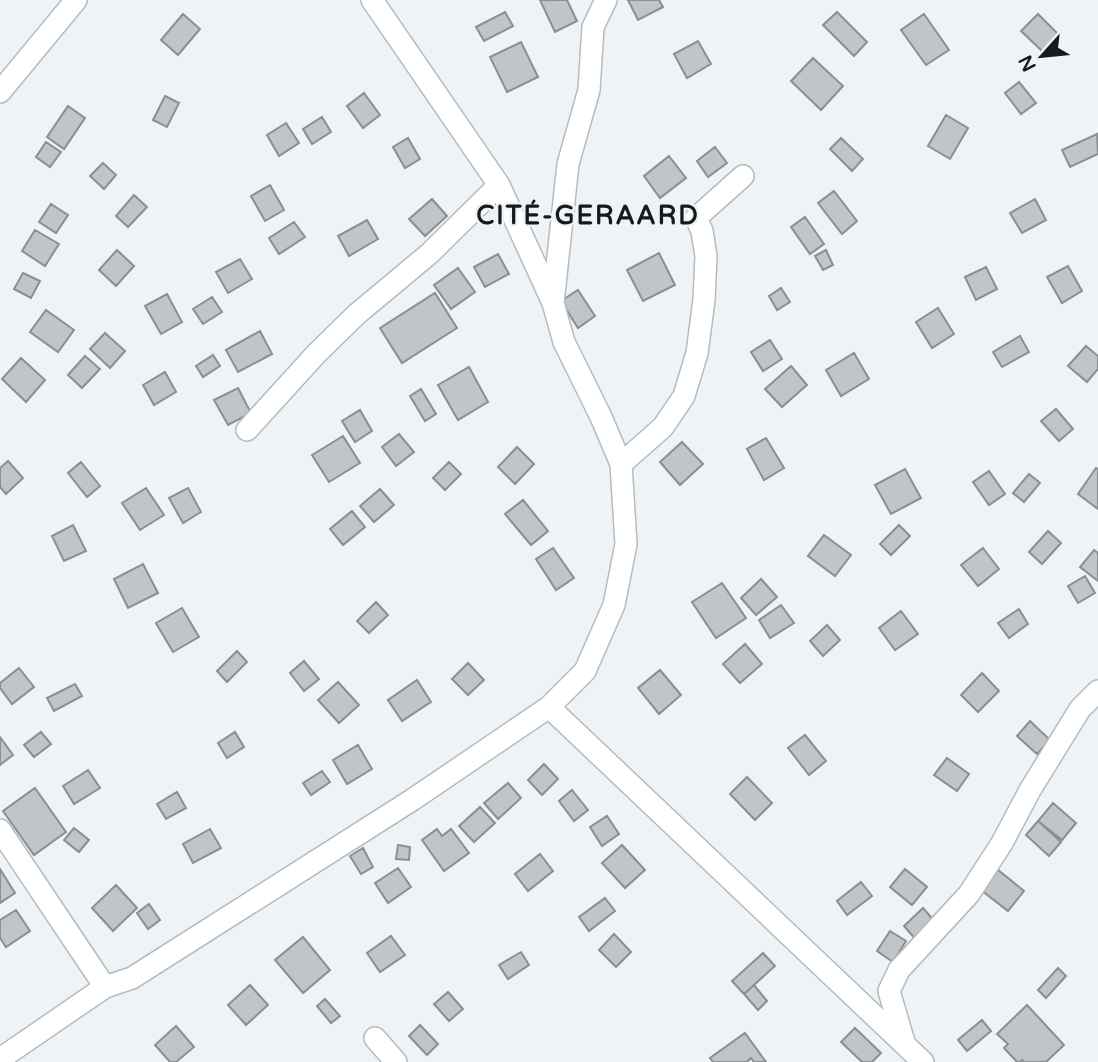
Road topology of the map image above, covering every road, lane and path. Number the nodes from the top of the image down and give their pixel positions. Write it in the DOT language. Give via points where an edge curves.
graph roads {
  1 [pos="76,0"];
  2 [pos="372,0"];
  3 [pos="606,0"];
  4 [pos="0,92"];
  5 [pos="743,176"];
  6 [pos="499,185"];
  7 [pos="553,303"];
  8 [pos="247,430"];
  9 [pos="621,464"];
  10 [pos="1098,691"];
  11 [pos="549,707"];
  12 [pos="0,830"];
  13 [pos="105,987"];
  14 [pos="375,1038"];
  15 [pos="904,1042"];
  16 [pos="0,1059"];
  17 [pos="396,1062"];
  18 [pos="923,1062"];
  1 -- 4 [label="street"];
  2 -- 6 [label="street"];
  3 -- 7 [label="street" via="593,27 589,90 568,164"];
  5 -- 9 [label="street" via="696,218 706,256 704,300 684,396 663,427"];
  6 -- 7 [label="street"];
  6 -- 8 [label="street" via="317,353"];
  7 -- 9 [label="street" via="564,342"];
  9 -- 11 [label="street" via="626,544 614,605 585,671"];
  10 -- 15 [label="street" via="1080,709 969,894 899,970 889,991"];
  11 -- 13 [label="street" via="132,978"];
  11 -- 15 [label="street"];
  12 -- 13 [label="street"];
  13 -- 16 [label="street"];
  14 -- 17 [label="street"];
  15 -- 18 [label="street"];
}
